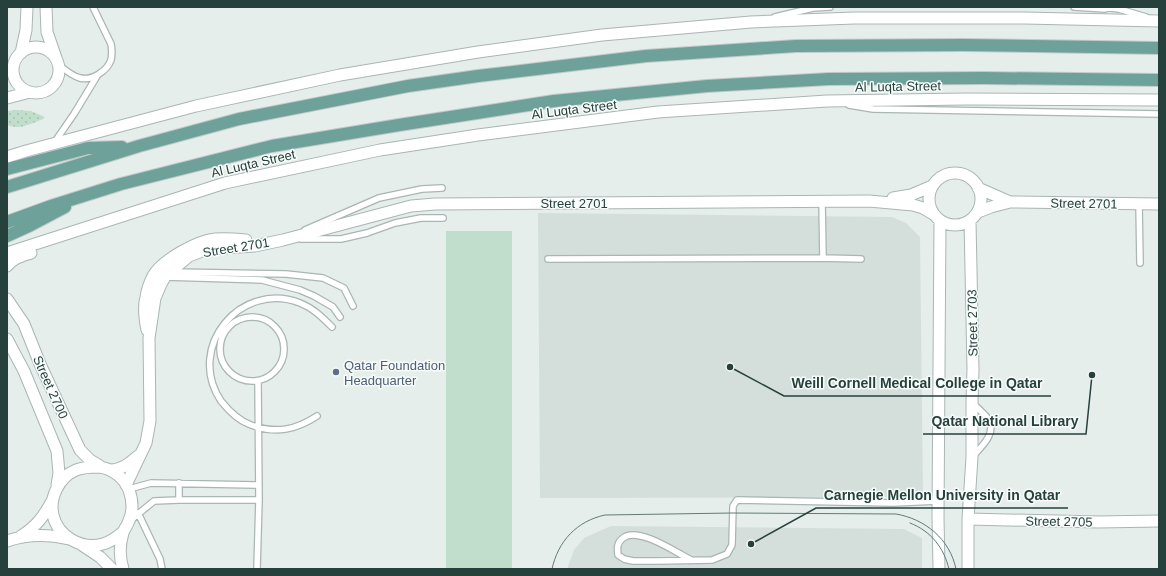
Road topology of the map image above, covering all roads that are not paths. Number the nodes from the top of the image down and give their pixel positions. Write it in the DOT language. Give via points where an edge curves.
graph roads {
  1 [pos="27,7"];
  2 [pos="46,7"];
  3 [pos="93,7"];
  4 [pos="830,7"];
  5 [pos="1074,7"];
  6 [pos="1102,7"];
  7 [pos="1119,9"];
  8 [pos="1159,21"];
  9 [pos="751,22"];
  10 [pos="1159,48"];
  11 [pos="20,54"];
  12 [pos="57,62"];
  13 [pos="11,68"];
  14 [pos="97,76"];
  15 [pos="1159,80"];
  16 [pos="30,92"];
  17 [pos="7,98"];
  18 [pos="1159,100"];
  19 [pos="827,101"];
  20 [pos="1159,114"];
  21 [pos="54,144"];
  22 [pos="139,146"];
  23 [pos="7,157"];
  24 [pos="7,169"];
  25 [pos="932,186"];
  26 [pos="7,187"];
  27 [pos="442,188"];
  28 [pos="978,188"];
  29 [pos="90,194"];
  30 [pos="822,201"];
  31 [pos="869,201"];
  32 [pos="1010,202"];
  33 [pos="1139,204"];
  34 [pos="1159,204"];
  35 [pos="978,212"];
  36 [pos="937,217"];
  37 [pos="443,218"];
  38 [pos="970,220"];
  39 [pos="7,222"];
  40 [pos="94,225"];
  41 [pos="7,236"];
  42 [pos="283,240"];
  43 [pos="7,253"];
  44 [pos="823,258"];
  45 [pos="548,259"];
  46 [pos="861,259"];
  47 [pos="1140,263"];
  48 [pos="7,266"];
  49 [pos="168,275"];
  50 [pos="7,300"];
  51 [pos="353,306"];
  52 [pos="340,317"];
  53 [pos="332,327"];
  54 [pos="219,336"];
  55 [pos="149,338"];
  56 [pos="7,339"];
  57 [pos="258,381"];
  58 [pos="972,402"];
  59 [pos="317,416"];
  60 [pos="258,428"];
  61 [pos="142,453"];
  62 [pos="972,457"];
  63 [pos="106,469"];
  64 [pos="179,483"];
  65 [pos="259,485"];
  66 [pos="127,487"];
  67 [pos="54,496"];
  68 [pos="179,500"];
  69 [pos="259,500"];
  70 [pos="938,501"];
  71 [pos="138,513"];
  72 [pos="968,519"];
  73 [pos="1154,521"];
  74 [pos="129,522"];
  75 [pos="123,532"];
  76 [pos="69,539"];
  77 [pos="11,540"];
  78 [pos="80,544"];
  79 [pos="691,560"];
  80 [pos="112,569"];
  81 [pos="122,569"];
  82 [pos="162,569"];
  83 [pos="257,569"];
  84 [pos="939,569"];
  85 [pos="968,569"];
  1 -- 11 [label="street" via="26,30"];
  2 -- 12 [label="street" via="47,32"];
  3 -- 14 [label="lane" via="112,49 110,61"];
  4 -- 9 [label="lane" via="813,8"];
  5 -- 7 [label="lane"];
  6 -- 7 [label="lane"];
  7 -- 8 [label="lane"];
  8 -- 9 [label="street" via="854,18"];
  9 -- 21 [label="street" via="602,35 340,75 196,106"];
  10 -- 22 [label="main road" via="963,44 796,46 646,56 408,86 239,120"];
  11 -- 12 [label="street" via="32,48 46,49"];
  11 -- 13 [label="street"];
  12 -- 14 [label="lane" via="80,78 89,79"];
  12 -- 16 [label="street" via="59,72 55,84 44,92"];
  13 -- 16 [label="street" via="18,84"];
  14 -- 21 [label="lane"];
  15 -- 29 [label="main road, Al Luqta Street" via="829,79 713,86 554,101 272,146 120,184"];
  16 -- 17 [label="street"];
  18 -- 19 [label="street, Al Luqta Street"];
  19 -- 20 [label="lane" via="873,109"];
  19 -- 40 [label="street, Al Luqta Street" via="658,112 380,150 225,183"];
  21 -- 23 [label="street"];
  22 -- 24 [label="main road" via="88,148"];
  22 -- 26 [label="main road"];
  25 -- 28 [label="street" via="944,176 960,174 974,182"];
  25 -- 31 [label="street, Street 2701" via="911,195"];
  25 -- 36 [label="street" via="930,208"];
  27 -- 42 [label="lane" via="422,189 379,198"];
  28 -- 32 [label="street, Street 2701"];
  28 -- 35 [label="street" via="981,204"];
  29 -- 39 [label="main road, Al Luqta Street"];
  29 -- 41 [label="main road"];
  30 -- 31 [label="street, Street 2701"];
  30 -- 42 [label="street, Street 2701" via="479,203 411,206"];
  30 -- 44 [label="lane"];
  31 -- 36 [label="street, Street 2701" via="913,205"];
  32 -- 33 [label="street, Street 2701"];
  32 -- 35 [label="street, Street 2701"];
  33 -- 34 [label="street, Street 2701"];
  33 -- 47 [label="lane"];
  35 -- 38 [label="street"];
  36 -- 38 [label="street" via="947,224 955,225"];
  36 -- 70 [label="street"];
  37 -- 42 [label="lane" via="421,218 395,223 341,239"];
  38 -- 58 [label="street, Street 2703"];
  40 -- 43 [label="street, Al Luqta Street"];
  40 -- 48 [label="street" via="18,258"];
  42 -- 49 [label="street, Street 2701" via="255,246 207,249 189,256"];
  42 -- 55 [label="street, Street 2701" via="215,239 182,251 154,275 145,298"];
  44 -- 45 [label="lane"];
  44 -- 46 [label="lane"];
  49 -- 51 [label="lane" via="286,274 323,278 344,288"];
  49 -- 52 [label="lane" via="262,280 314,296 333,307"];
  49 -- 55 [label="street, Street 2701" via="155,298"];
  50 -- 63 [label="street, Street 2700" via="24,324 80,450 90,460"];
  53 -- 54 [label="lane" via="301,303 271,299 252,303 243,308 227,320"];
  54 -- 57 [label="lane" via="221,360 229,373 250,382"];
  54 -- 57 [label="lane" via="230,325 244,318 266,320 277,329 284,349 281,363 269,377"];
  54 -- 60 [label="lane" via="212,347 210,357 214,387 231,412"];
  55 -- 61 [label="street, Street 2701" via="150,421"];
  56 -- 67 [label="street, Street 2700" via="24,371 57,451 59,473"];
  57 -- 60 [label="lane"];
  58 -- 62 [label="street, Street 2703"];
  58 -- 62 [label="lane" via="988,420 990,435"];
  59 -- 60 [label="lane" via="289,429"];
  60 -- 65 [label="lane"];
  61 -- 63 [label="street" via="118,470"];
  61 -- 66 [label="street, Street 2701"];
  62 -- 72 [label="street, Street 2703"];
  63 -- 66 [label="street" via="119,476"];
  63 -- 67 [label="street" via="89,466 75,470 63,478"];
  64 -- 65 [label="lane"];
  64 -- 66 [label="lane" via="151,483"];
  64 -- 68 [label="lane"];
  65 -- 69 [label="lane"];
  66 -- 74 [label="street" via="132,500"];
  67 -- 76 [label="street" via="53,516"];
  67 -- 77 [label="street" via="44,517 27,532"];
  68 -- 69 [label="lane"];
  68 -- 71 [label="lane" via="154,501"];
  69 -- 83 [label="lane"];
  70 -- 79 [label="lane" via="893,503 737,500 733,506 732,545 727,554 712,560"];
  70 -- 84 [label="street"];
  71 -- 74 [label="lane"];
  71 -- 82 [label="lane"];
  72 -- 73 [label="street, Street 2705"];
  72 -- 85 [label="street, Street 2703"];
  74 -- 75 [label="street"];
  75 -- 78 [label="street" via="103,544"];
  75 -- 81 [label="street" via="119,551"];
  76 -- 77 [label="street" via="42,535"];
  76 -- 78 [label="street"];
  78 -- 80 [label="street" via="100,557"];
  79 -- 79 [label="lane" via="633,561 618,555 617,547 626,536 639,535"];
}
